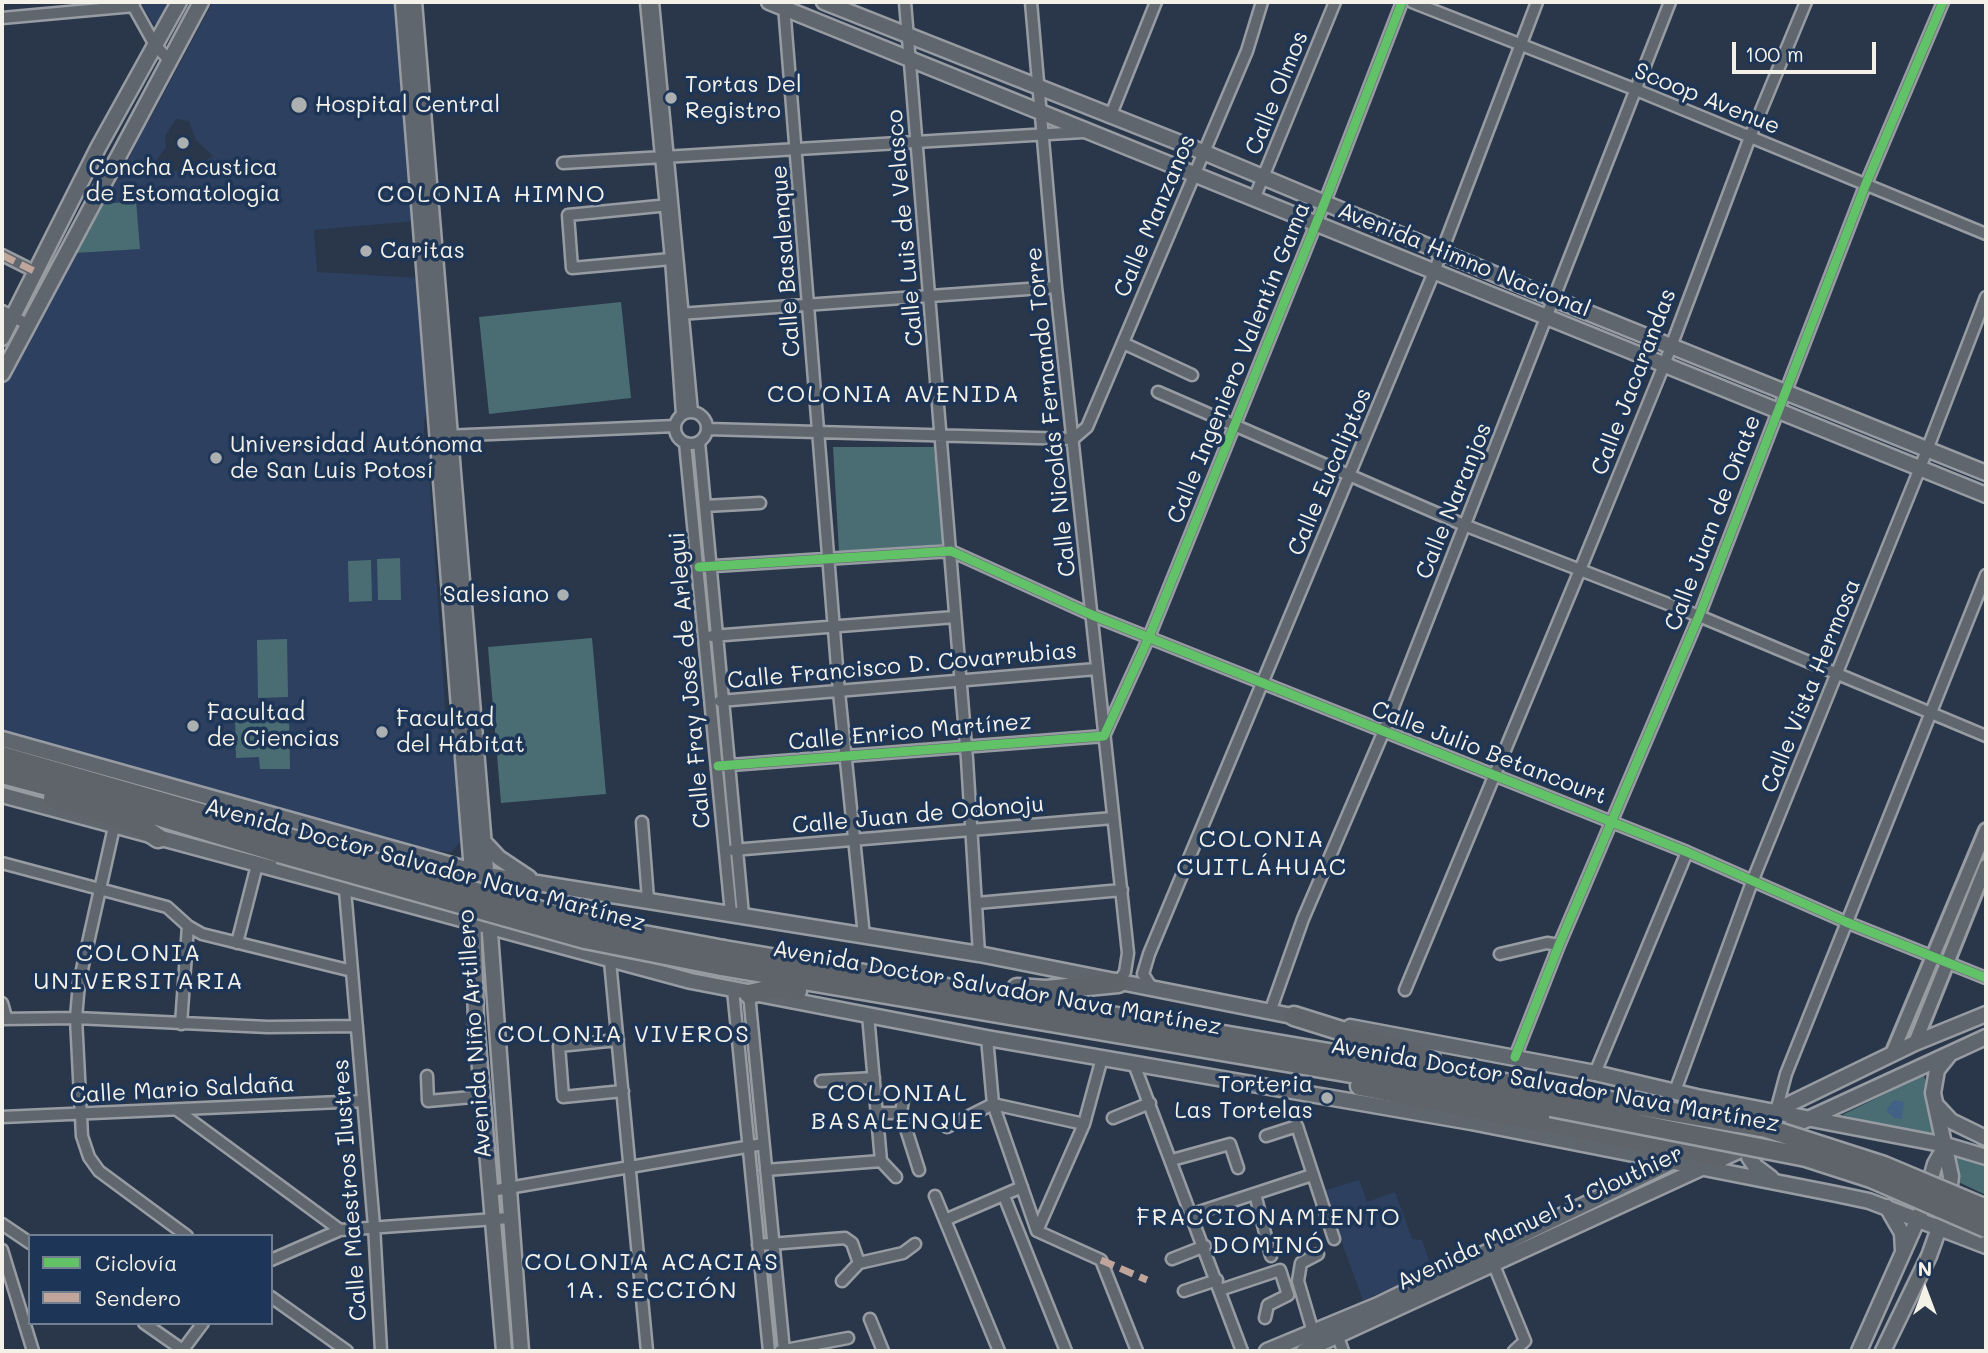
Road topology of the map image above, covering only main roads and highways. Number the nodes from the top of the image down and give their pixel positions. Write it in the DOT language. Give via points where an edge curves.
graph roads {
  1 [pos="179,2"];
  2 [pos="201,2"];
  3 [pos="402,2"];
  4 [pos="414,2"];
  5 [pos="769,2"];
  6 [pos="824,2"];
  7 [pos="784,5"];
  8 [pos="416,96"];
  9 [pos="5,325"];
  10 [pos="2,374"];
  11 [pos="1986,472"];
  12 [pos="1986,495"];
  13 [pos="2,739"];
  14 [pos="2,756"];
  15 [pos="2,775"];
  16 [pos="2,795"];
  17 [pos="158,838"];
  18 [pos="477,842"];
  19 [pos="280,845"];
  20 [pos="425,858"];
  21 [pos="444,863"];
  22 [pos="472,871"];
  23 [pos="487,875"];
  24 [pos="534,882"];
  25 [pos="427,911"];
  26 [pos="474,923"];
  27 [pos="489,928"];
  28 [pos="523,938"];
  29 [pos="723,958"];
  30 [pos="920,982"];
  31 [pos="1118,983"];
  32 [pos="741,992"];
  33 [pos="1986,1014"];
  34 [pos="1294,1016"];
  35 [pos="1032,1018"];
  36 [pos="1986,1037"];
  37 [pos="1176,1043"];
  38 [pos="1952,1052"];
  39 [pos="1501,1080"];
  40 [pos="1367,1087"];
  41 [pos="1332,1097"];
  42 [pos="1698,1097"];
  43 [pos="1552,1099"];
  44 [pos="1451,1104"];
  45 [pos="1936,1106"];
  46 [pos="1776,1111"];
  47 [pos="1808,1118"];
  48 [pos="1471,1122"];
  49 [pos="1744,1125"];
  50 [pos="1617,1136"];
  51 [pos="1986,1138"];
  52 [pos="1746,1145"];
  53 [pos="1946,1145"];
  54 [pos="1721,1157"];
  55 [pos="1986,1157"];
  56 [pos="1696,1160"];
  57 [pos="1671,1162"];
  58 [pos="1779,1182"];
  59 [pos="1887,1207"];
  60 [pos="1986,1209"];
  61 [pos="1919,1219"];
  62 [pos="1940,1227"];
  63 [pos="1986,1228"];
  64 [pos="1969,1239"];
  65 [pos="1986,1246"];
  66 [pos="1904,1254"];
  67 [pos="1929,1256"];
  68 [pos="1891,1335"];
  69 [pos="1341,1344"];
  70 [pos="1860,1349"];
  71 [pos="504,1351"];
  72 [pos="521,1351"];
  73 [pos="1267,1351"];
  74 [pos="1304,1351"];
  75 [pos="1883,1351"];
  1 -- 9 [label="main road"];
  2 -- 10 [label="main road"];
  3 -- 8 [label="main road, Avenida Niño Artillero"];
  4 -- 8 [label="main road, Avenida Niño Artillero"];
  5 -- 7 [label="main road, Avenida Himno Nacional"];
  6 -- 11 [label="main road, Avenida Himno Nacional"];
  7 -- 12 [label="main road, Avenida Himno Nacional"];
  8 -- 18 [label="main road, Avenida Niño Artillero"];
  13 -- 20 [label="main road, Avenida Doctor Salvador Nava Martínez"];
  14 -- 19 [label="highway, Avenida Doctor Salvador Nava Martínez"];
  15 -- 17 [label="highway" via="44,795 137,824"];
  15 -- 19 [label="highway, Avenida Doctor Salvador Nava Martínez"];
  16 -- 17 [label="main road, Avenida Doctor Salvador Nava Martínez"];
  17 -- 25 [label="main road, Avenida Doctor Salvador Nava Martínez"];
  18 -- 21 [label="main road"];
  18 -- 22 [label="main road, Avenida Niño Artillero"];
  18 -- 23 [label="main road, Avenida Niño Artillero"];
  18 -- 24 [label="main road"];
  19 -- 29 [label="highway, Avenida Doctor Salvador Nava Martínez, bridge" via="585,939"];
  20 -- 21 [label="main road, Avenida Doctor Salvador Nava Martínez"];
  20 -- 25 [label="main road" via="439,886"];
  21 -- 22 [label="main road, Avenida Doctor Salvador Nava Martínez"];
  22 -- 23 [label="main road, Avenida Doctor Salvador Nava Martínez"];
  22 -- 26 [label="main road, Avenida Niño Artillero"];
  23 -- 24 [label="main road, Avenida Doctor Salvador Nava Martínez"];
  23 -- 27 [label="main road, Avenida Niño Artillero"];
  24 -- 28 [label="main road" via="519,893 514,911"];
  24 -- 31 [label="main road, Avenida Doctor Salvador Nava Martínez" via="979,954"];
  25 -- 26 [label="main road, Avenida Doctor Salvador Nava Martínez"];
  26 -- 27 [label="main road, Avenida Doctor Salvador Nava Martínez"];
  26 -- 71 [label="main road, Avenida Niño Artillero" via="476,1009"];
  27 -- 28 [label="main road, Avenida Doctor Salvador Nava Martínez"];
  27 -- 72 [label="main road, Avenida Niño Artillero"];
  28 -- 32 [label="main road, Avenida Doctor Salvador Nava Martínez"];
  29 -- 30 [label="highway, Avenida Doctor Salvador Nava Martínez"];
  29 -- 35 [label="highway, Avenida Doctor Salvador Nava Martínez"];
  30 -- 31 [label="highway" via="1046,990"];
  30 -- 39 [label="highway, Avenida Doctor Salvador Nava Martínez"];
  31 -- 34 [label="main road, Avenida Doctor Salvador Nava Martínez"];
  32 -- 35 [label="highway" via="776,988 953,1016"];
  32 -- 41 [label="main road, Avenida Doctor Salvador Nava Martínez"];
  33 -- 46 [label="main road, Avenida Manuel J. Clouthier"];
  34 -- 39 [label="highway"];
  34 -- 42 [label="main road, Avenida Doctor Salvador Nava Martínez"];
  35 -- 37 [label="highway, Avenida Doctor Salvador Nava Martínez"];
  36 -- 38 [label="main road, Avenida Manuel J. Clouthier"];
  37 -- 40 [label="highway" via="1297,1076"];
  37 -- 43 [label="highway, Avenida Doctor Salvador Nava Martínez"];
  38 -- 45 [label="main road" via="1934,1081"];
  38 -- 47 [label="main road, Avenida Manuel J. Clouthier"];
  39 -- 43 [label="highway, Avenida Doctor Salvador Nava Martínez"];
  40 -- 41 [label="main road"];
  40 -- 44 [label="highway"];
  41 -- 48 [label="main road, Avenida Doctor Salvador Nava Martínez"];
  42 -- 46 [label="main road, Avenida Doctor Salvador Nava Martínez"];
  42 -- 50 [label="main road" via="1698,1118 1672,1135 1654,1139"];
  43 -- 60 [label="highway, Avenida Doctor Salvador Nava Martínez, bridge" via="1766,1128 1884,1166"];
  43 -- 63 [label="highway, Avenida Doctor Salvador Nava Martínez, bridge" via="1806,1157 1871,1178"];
  44 -- 48 [label="main road"];
  44 -- 50 [label="highway"];
  45 -- 51 [label="main road" via="1951,1121"];
  45 -- 53 [label="main road"];
  46 -- 47 [label="main road, Avenida Doctor Salvador Nava Martínez"];
  46 -- 49 [label="main road, Avenida Manuel J. Clouthier"];
  47 -- 52 [label="main road, Avenida Manuel J. Clouthier"];
  47 -- 53 [label="main road, Avenida Doctor Salvador Nava Martínez"];
  48 -- 57 [label="main road, Avenida Doctor Salvador Nava Martínez"];
  49 -- 52 [label="main road"];
  49 -- 56 [label="main road, Avenida Manuel J. Clouthier"];
  50 -- 56 [label="highway"];
  52 -- 54 [label="main road, Avenida Manuel J. Clouthier"];
  52 -- 58 [label="main road" via="1755,1166"];
  53 -- 55 [label="main road, Avenida Doctor Salvador Nava Martínez"];
  53 -- 61 [label="main road" via="1935,1164"];
  53 -- 62 [label="main road" via="1951,1176"];
  54 -- 56 [label="highway"];
  56 -- 57 [label="main road, Avenida Manuel J. Clouthier"];
  56 -- 58 [label="main road"];
  56 -- 69 [label="main road, Avenida Manuel J. Clouthier"];
  57 -- 73 [label="main road, Avenida Manuel J. Clouthier"];
  58 -- 59 [label="main road"];
  59 -- 61 [label="main road"];
  59 -- 66 [label="main road" via="1902,1233"];
  61 -- 62 [label="main road"];
  61 -- 66 [label="main road"];
  62 -- 64 [label="main road"];
  62 -- 67 [label="main road"];
  64 -- 65 [label="main road"];
  64 -- 67 [label="main road" via="1953,1241"];
  66 -- 70 [label="main road"];
  67 -- 68 [label="main road"];
  68 -- 70 [label="main road" via="1876,1337"];
  68 -- 75 [label="main road"];
  69 -- 74 [label="main road, Avenida Manuel J. Clouthier"];
}
